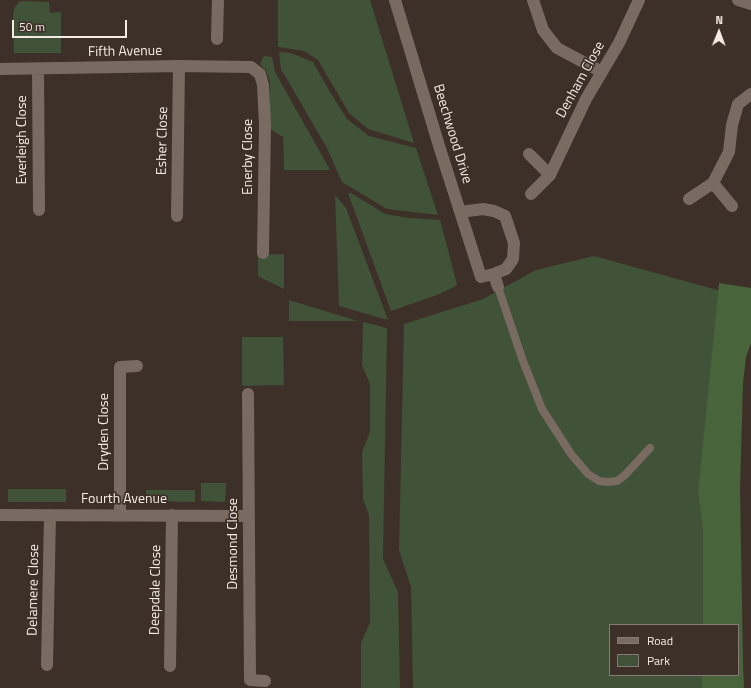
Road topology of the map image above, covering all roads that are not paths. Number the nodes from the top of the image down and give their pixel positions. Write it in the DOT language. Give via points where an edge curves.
graph roads {
  1 [pos="218,0"];
  2 [pos="395,0"];
  3 [pos="533,0"];
  4 [pos="639,0"];
  5 [pos="738,0"];
  6 [pos="751,4"];
  7 [pos="218,39"];
  8 [pos="179,66"];
  9 [pos="251,67"];
  10 [pos="0,69"];
  11 [pos="38,69"];
  12 [pos="602,72"];
  13 [pos="751,94"];
  14 [pos="529,154"];
  15 [pos="550,175"];
  16 [pos="713,184"];
  17 [pos="531,194"];
  18 [pos="689,199"];
  19 [pos="732,206"];
  20 [pos="39,210"];
  21 [pos="460,212"];
  22 [pos="177,216"];
  23 [pos="263,253"];
  24 [pos="494,274"];
  25 [pos="498,287"];
  26 [pos="138,366"];
  27 [pos="248,394"];
  28 [pos="650,448"];
  29 [pos="0,515"];
  30 [pos="50,515"];
  31 [pos="120,515"];
  32 [pos="172,515"];
  33 [pos="248,516"];
  34 [pos="47,665"];
  35 [pos="170,666"];
  36 [pos="265,681"];
  1 -- 7 [label="street"];
  2 -- 21 [label="street, Beechwood Drive"];
  3 -- 12 [label="street" via="543,30 557,48"];
  4 -- 12 [label="street, Denham Close"];
  5 -- 6 [label="street"];
  8 -- 9 [label="street, Fifth Avenue"];
  8 -- 11 [label="street, Fifth Avenue"];
  8 -- 22 [label="street, Esher Close"];
  9 -- 23 [label="street, Enerby Close" via="260,74 263,85"];
  10 -- 11 [label="street, Fifth Avenue"];
  11 -- 20 [label="street, Everleigh Close"];
  12 -- 15 [label="street, Denham Close" via="586,99"];
  13 -- 16 [label="street" via="738,104 728,152"];
  14 -- 15 [label="street"];
  15 -- 17 [label="street, Denham Close"];
  16 -- 18 [label="street"];
  16 -- 19 [label="street"];
  21 -- 24 [label="street, Beechwood Drive" via="481,277"];
  21 -- 24 [label="street" via="483,209 494,210 505,216 514,243 513,259 506,269"];
  24 -- 25 [label="street"];
  25 -- 28 [label="lane" via="542,409 571,454 588,474 607,482 617,481"];
  26 -- 31 [label="street, Dryden Close" via="120,366"];
  27 -- 33 [label="street, Desmond Close"];
  29 -- 30 [label="street, Fourth Avenue"];
  30 -- 31 [label="street, Fourth Avenue"];
  30 -- 34 [label="street, Delamere Close"];
  31 -- 32 [label="street, Fourth Avenue"];
  32 -- 33 [label="street, Fourth Avenue"];
  32 -- 35 [label="street, Deepdale Close"];
  33 -- 36 [label="street, Desmond Close" via="250,680"];
}
